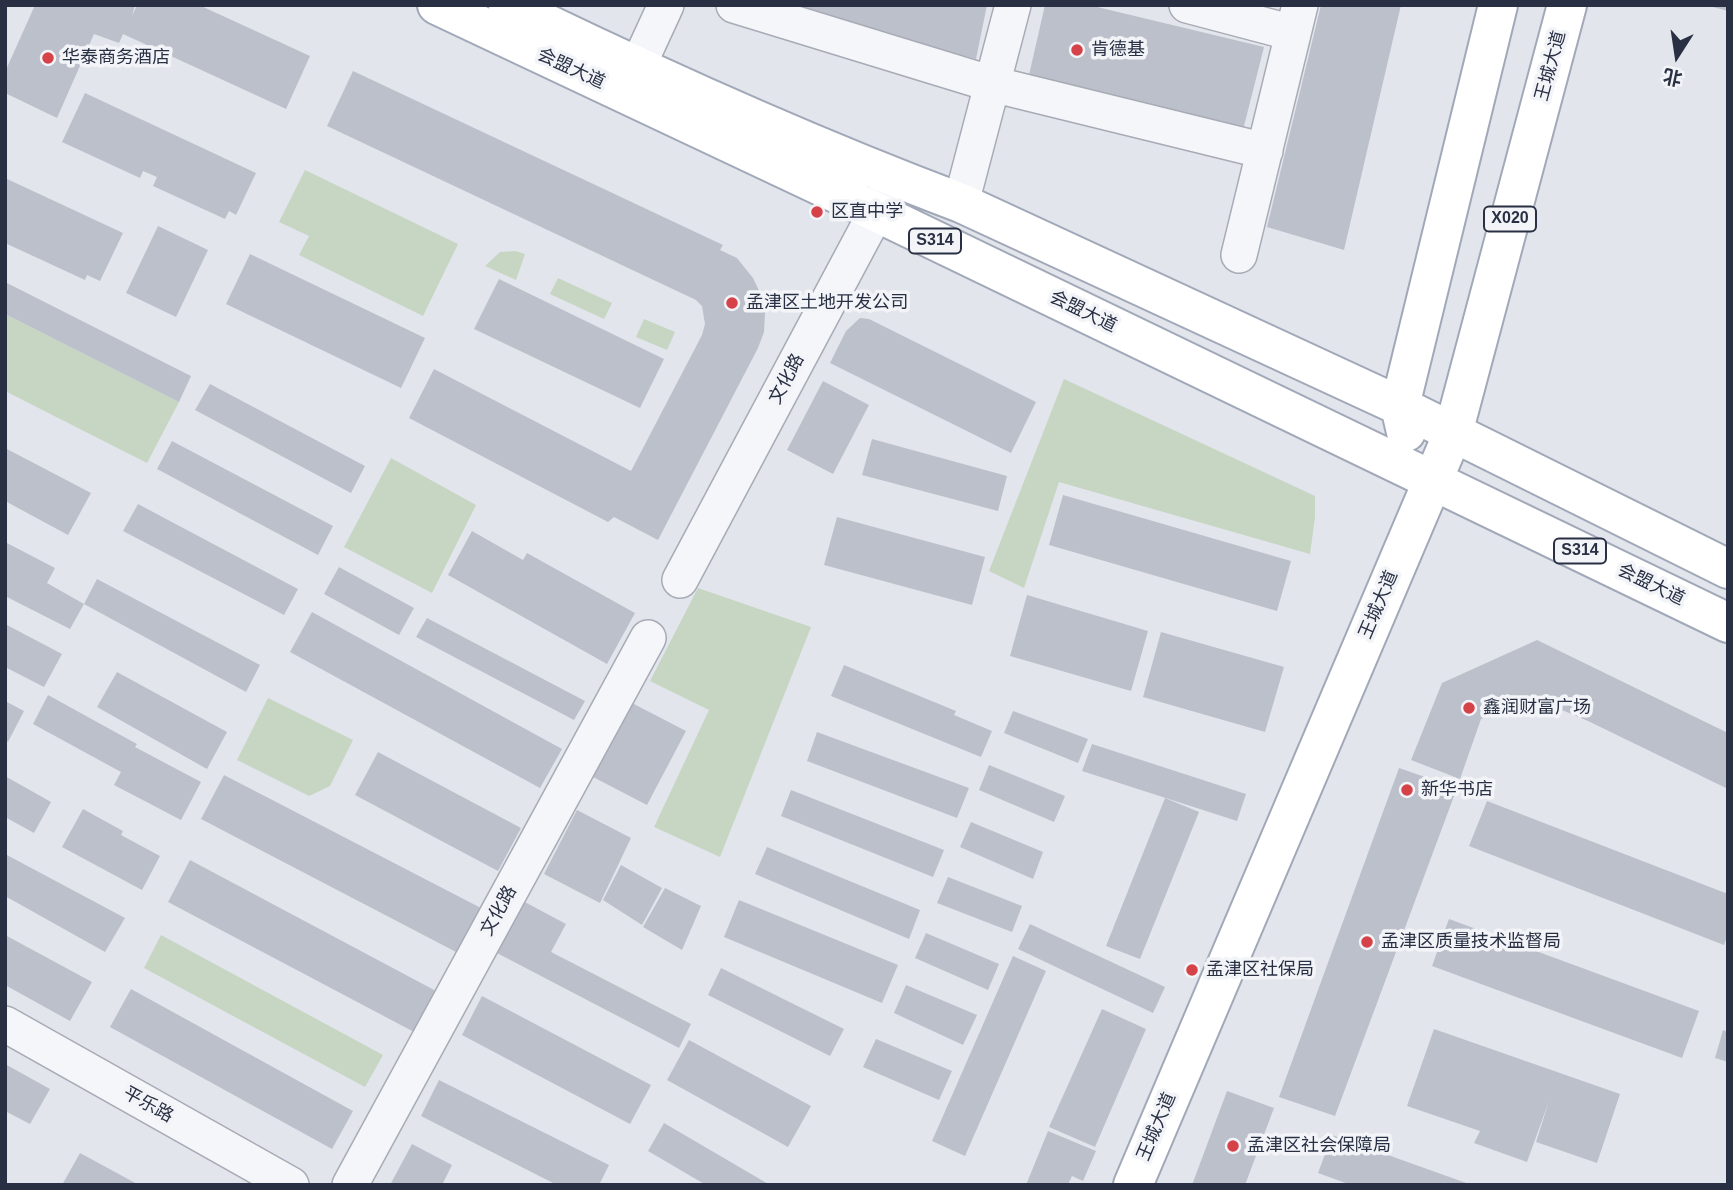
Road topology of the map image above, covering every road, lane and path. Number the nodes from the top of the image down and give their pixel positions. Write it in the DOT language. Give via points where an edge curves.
graph roads {
  1 [pos="437,5"];
  2 [pos="508,5"];
  3 [pos="666,5"];
  4 [pos="734,5"];
  5 [pos="1013,5"];
  6 [pos="1187,5"];
  7 [pos="1498,5"];
  8 [pos="1567,5"];
  9 [pos="1297,19"];
  10 [pos="637,68"];
  11 [pos="992,84"];
  12 [pos="1265,151"];
  13 [pos="894,178"];
  14 [pos="961,204"];
  15 [pos="876,212"];
  16 [pos="1239,255"];
  17 [pos="1400,406"];
  18 [pos="1453,433"];
  19 [pos="1423,475"];
  20 [pos="1728,569"];
  21 [pos="680,580"];
  22 [pos="1728,623"];
  23 [pos="648,638"];
  24 [pos="5,1024"];
  25 [pos="291,1185"];
  26 [pos="350,1185"];
  27 [pos="1113,1185"];
  28 [pos="1133,1185"];
  1 -- 15 [label="main road, 会盟大道 / S314"];
  2 -- 10 [label="main road, 会盟大道 / S314"];
  3 -- 10 [label="street"];
  4 -- 11 [label="street"];
  5 -- 11 [label="street"];
  6 -- 9 [label="street"];
  7 -- 17 [label="main road"];
  8 -- 18 [label="main road, 王城大道 / X020"];
  9 -- 12 [label="street"];
  10 -- 13 [label="main road, 会盟大道 / S314"];
  11 -- 12 [label="street"];
  11 -- 14 [label="street"];
  12 -- 16 [label="street"];
  13 -- 14 [label="main road, 会盟大道 / S314"];
  13 -- 15 [label="street, 文化路"];
  14 -- 17 [label="main road, 会盟大道 / S314"];
  15 -- 19 [label="main road, 会盟大道 / S314"];
  15 -- 21 [label="street, 文化路"];
  17 -- 18 [label="main road, 会盟大道 / S314"];
  17 -- 19 [label="main road"];
  18 -- 19 [label="main road, 王城大道"];
  18 -- 20 [label="main road, 会盟大道 / S314"];
  19 -- 22 [label="main road, 会盟大道 / S314"];
  19 -- 27 [label="main road, 王城大道" via="1350,628"];
  19 -- 28 [label="main road, 王城大道"];
  23 -- 26 [label="street, 文化路"];
  24 -- 25 [label="street, 平乐路"];
}
